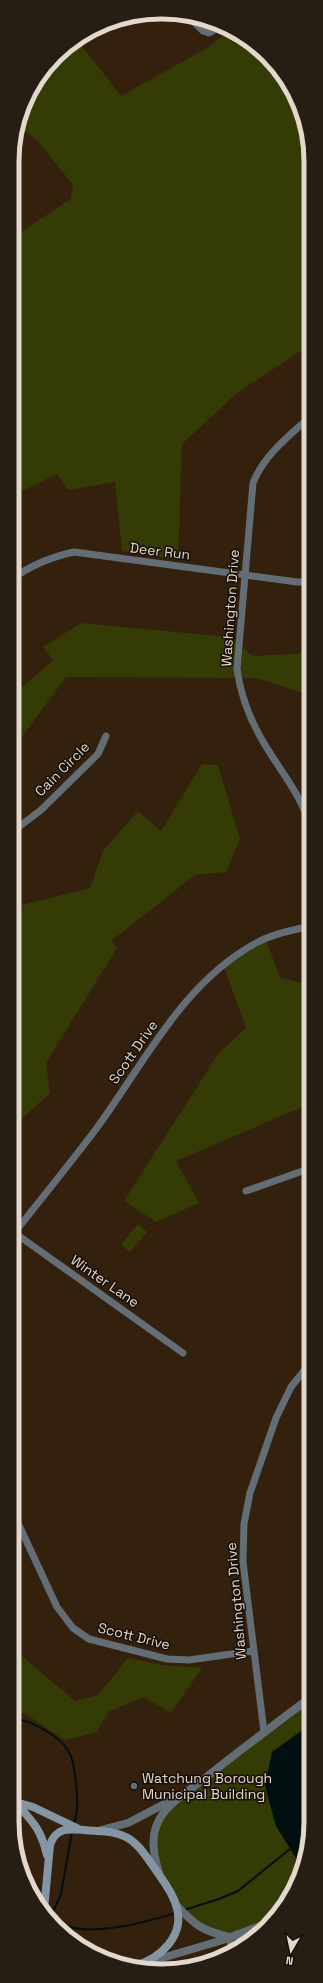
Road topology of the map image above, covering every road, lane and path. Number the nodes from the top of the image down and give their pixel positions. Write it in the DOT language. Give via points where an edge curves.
graph roads {
  1 [pos="196,24"];
  2 [pos="215,30"];
  3 [pos="304,423"];
  4 [pos="19,575"];
  5 [pos="245,575"];
  6 [pos="304,581"];
  7 [pos="106,736"];
  8 [pos="304,813"];
  9 [pos="19,827"];
  10 [pos="304,928"];
  11 [pos="304,1170"];
  12 [pos="246,1191"];
  13 [pos="19,1226"];
  14 [pos="19,1237"];
  15 [pos="183,1353"];
  16 [pos="304,1372"];
  17 [pos="19,1525"];
  18 [pos="254,1651"];
  19 [pos="304,1702"];
  20 [pos="264,1732"];
  21 [pos="186,1793"];
  22 [pos="19,1804"];
  23 [pos="19,1809"];
  24 [pos="66,1825"];
  25 [pos="101,1830"];
  26 [pos="48,1857"];
  27 [pos="159,1873"];
  28 [pos="44,1903"];
  29 [pos="176,1905"];
  30 [pos="257,1927"];
  31 [pos="205,1931"];
  32 [pos="237,1934"];
  33 [pos="228,1937"];
  34 [pos="239,1941"];
  35 [pos="205,1946"];
  36 [pos="231,1946"];
  37 [pos="145,1963"];
  1 -- 2 [label="street" via="209,33"];
  3 -- 5 [label="street, Washington Drive" via="258,469 251,494"];
  4 -- 5 [label="street, Deer Run" via="32,566 74,552"];
  5 -- 6 [label="street, Deer Run"];
  5 -- 8 [label="street, Washington Drive" via="237,669 240,692 259,734 298,798"];
  7 -- 9 [label="street, Cain Circle" via="98,754 41,810"];
  10 -- 13 [label="street, Scott Drive" via="283,932 256,943 223,965 190,997 135,1070 97,1128"];
  11 -- 12 [label="street"];
  14 -- 15 [label="street, Winter Lane"];
  16 -- 18 [label="street, Washington Drive" via="285,1398 250,1493 244,1524 244,1562"];
  17 -- 18 [label="street, Scott Drive" via="57,1607 73,1628 89,1639 167,1659 189,1660"];
  18 -- 20 [label="street, Washington Drive"];
  19 -- 20 [label="street"];
  20 -- 21 [label="street"];
  21 -- 25 [label="street" via="128,1823"];
  21 -- 27 [label="street" via="164,1813 155,1829 153,1848"];
  22 -- 24 [label="main road" via="33,1807"];
  23 -- 26 [label="main road" via="41,1834"];
  24 -- 25 [label="main road" via="84,1830"];
  24 -- 26 [label="main road" via="53,1838"];
  25 -- 27 [label="main road" via="132,1840"];
  26 -- 28 [label="main road"];
  27 -- 29 [label="main road"];
  29 -- 31 [label="street"];
  29 -- 37 [label="main road" via="176,1932 169,1945"];
  30 -- 32 [label="street"];
  31 -- 33 [label="street"];
  31 -- 35 [label="street"];
  32 -- 33 [label="street"];
  32 -- 34 [label="street"];
  33 -- 35 [label="street"];
  33 -- 36 [label="street"];
  35 -- 37 [label="street"];
}
